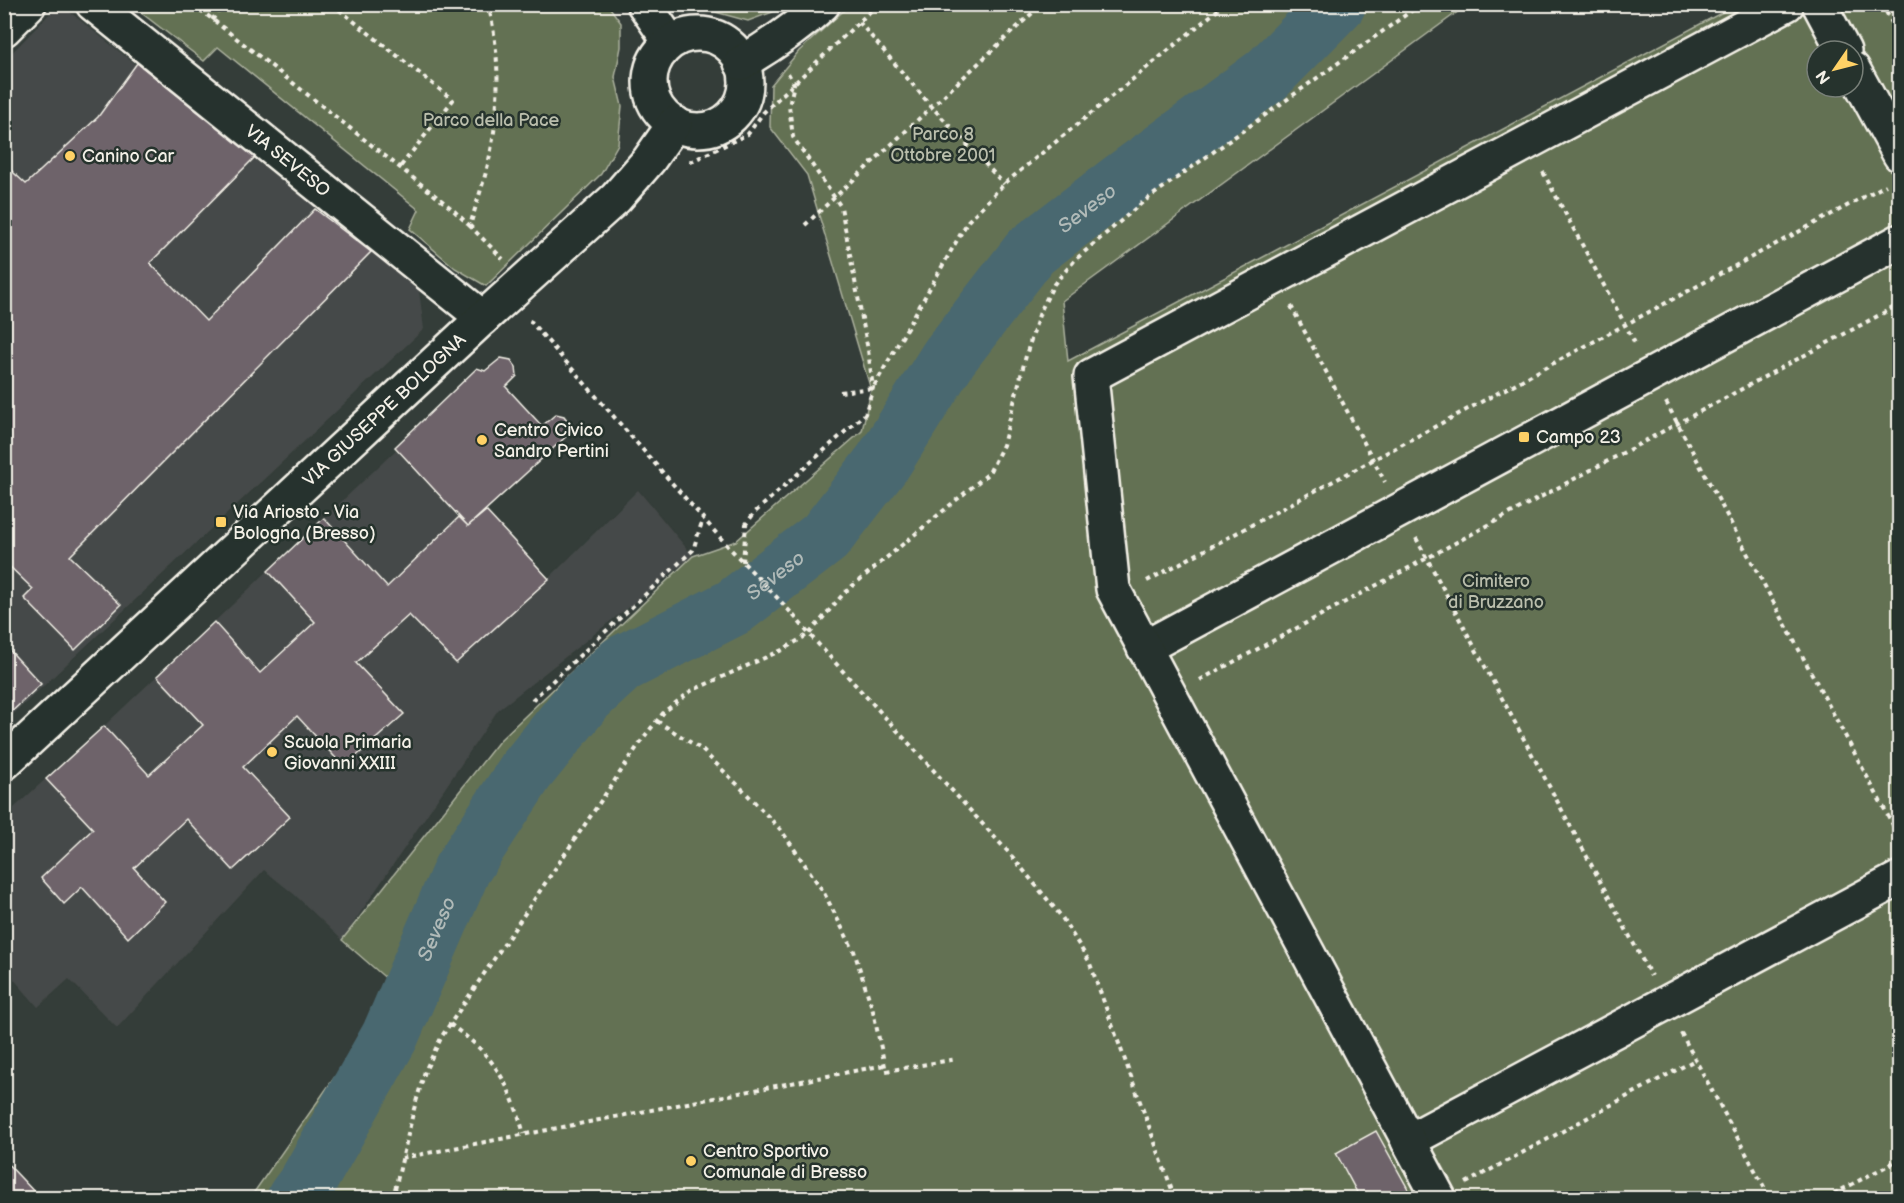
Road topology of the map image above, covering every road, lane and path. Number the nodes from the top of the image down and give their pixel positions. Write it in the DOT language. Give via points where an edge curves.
graph roads {
  1 [pos="29,4"];
  2 [pos="93,4"];
  3 [pos="193,4"];
  4 [pos="224,4"];
  5 [pos="332,4"];
  6 [pos="488,4"];
  7 [pos="644,4"];
  8 [pos="823,4"];
  9 [pos="878,4"];
  10 [pos="1042,4"];
  11 [pos="1225,4"];
  12 [pos="1421,4"];
  13 [pos="1787,4"];
  14 [pos="1819,4"];
  15 [pos="1882,4"];
  16 [pos="212,20"];
  17 [pos="859,22"];
  18 [pos="4,29"];
  19 [pos="1899,38"];
  20 [pos="1838,39"];
  21 [pos="670,42"];
  22 [pos="772,45"];
  23 [pos="741,63"];
  24 [pos="794,84"];
  25 [pos="1865,98"];
  26 [pos="932,107"];
  27 [pos="675,123"];
  28 [pos="1527,144"];
  29 [pos="400,167"];
  30 [pos="684,167"];
  31 [pos="1894,169"];
  32 [pos="1004,184"];
  33 [pos="835,198"];
  34 [pos="805,225"];
  35 [pos="470,226"];
  36 [pos="1899,241"];
  37 [pos="1276,278"];
  38 [pos="524,281"];
  39 [pos="1899,304"];
  40 [pos="483,318"];
  41 [pos="1625,325"];
  42 [pos="1652,375"];
  43 [pos="873,388"];
  44 [pos="840,392"];
  45 [pos="1678,423"];
  46 [pos="1373,460"];
  47 [pos="1400,510"];
  48 [pos="703,518"];
  49 [pos="1426,558"];
  50 [pos="743,563"];
  51 [pos="1118,597"];
  52 [pos="809,634"];
  53 [pos="1144,648"];
  54 [pos="1170,696"];
  55 [pos="532,700"];
  56 [pos="657,721"];
  57 [pos="4,763"];
  58 [pos="1899,838"];
  59 [pos="1899,878"];
  60 [pos="1665,1004"];
  61 [pos="450,1024"];
  62 [pos="957,1059"];
  63 [pos="1695,1060"];
  64 [pos="885,1065"];
  65 [pos="524,1134"];
  66 [pos="1408,1142"];
  67 [pos="402,1158"];
  68 [pos="1899,1159"];
  69 [pos="393,1198"];
  70 [pos="1175,1198"];
  71 [pos="1439,1198"];
  72 [pos="1770,1198"];
  73 [pos="1826,1198"];
  1 -- 18 [label="street"];
  2 -- 40 [label="street, VIA SEVESO"];
  3 -- 16 [label="path"];
  4 -- 16 [label="path"];
  5 -- 29 [label="path" via="453,100"];
  6 -- 35 [label="path" via="498,74 496,118 489,160"];
  7 -- 21 [label="street"];
  8 -- 22 [label="street"];
  9 -- 17 [label="path"];
  10 -- 26 [label="path"];
  11 -- 32 [label="path"];
  12 -- 52 [label="path" via="1143,202 1076,259 1054,284 1040,312 1003,445 989,473 844,591"];
  13 -- 28 [label="street"];
  14 -- 20 [label="street"];
  15 -- 19 [label="path"];
  16 -- 29 [label="path"];
  17 -- 24 [label="path"];
  17 -- 26 [label="path"];
  21 -- 23 [label="street" via="684,35 704,34 723,40 738,54"];
  21 -- 27 [label="street" via="654,61 650,80 653,100 664,117"];
  22 -- 23 [label="street"];
  22 -- 24 [label="path"];
  23 -- 27 [label="street" via="745,93 736,111 721,124 701,130"];
  24 -- 30 [label="path" via="763,113 748,134"];
  24 -- 33 [label="path" via="789,106 793,137"];
  25 -- 31 [label="street"];
  26 -- 32 [label="path"];
  26 -- 33 [label="path"];
  27 -- 38 [label="street, VIA GIUSEPPE BOLOGNA" via="616,198"];
  28 -- 37 [label="street"];
  28 -- 41 [label="path"];
  29 -- 35 [label="path"];
  31 -- 41 [label="path"];
  32 -- 43 [label="path" via="968,221"];
  33 -- 34 [label="path"];
  33 -- 43 [label="path" via="842,207 846,227"];
  35 -- 38 [label="path"];
  36 -- 42 [label="street"];
  37 -- 46 [label="path"];
  37 -- 51 [label="street" via="1091,376 1113,589"];
  38 -- 40 [label="street, VIA GIUSEPPE BOLOGNA"];
  38 -- 48 [label="path" via="537,293 531,322"];
  39 -- 45 [label="path"];
  40 -- 57 [label="street, VIA GIUSEPPE BOLOGNA"];
  41 -- 42 [label="path"];
  41 -- 46 [label="path"];
  42 -- 45 [label="path"];
  42 -- 47 [label="street"];
  43 -- 44 [label="path"];
  43 -- 50 [label="path" via="865,414 746,524"];
  45 -- 49 [label="path"];
  45 -- 58 [label="path"];
  46 -- 47 [label="path"];
  46 -- 51 [label="path"];
  47 -- 49 [label="path"];
  47 -- 53 [label="street"];
  48 -- 50 [label="path"];
  48 -- 55 [label="path" via="693,550"];
  49 -- 54 [label="path"];
  49 -- 60 [label="path"];
  50 -- 52 [label="path" via="790,609"];
  51 -- 53 [label="street"];
  52 -- 56 [label="path" via="691,691"];
  52 -- 70 [label="path" via="1010,854 1061,916 1089,961"];
  53 -- 54 [label="street"];
  54 -- 66 [label="street"];
  56 -- 61 [label="path"];
  56 -- 64 [label="path" via="700,749 742,789 781,830 823,891 854,951"];
  59 -- 60 [label="street"];
  60 -- 63 [label="path"];
  60 -- 66 [label="street"];
  61 -- 65 [label="path" via="482,1050 500,1073 515,1102"];
  61 -- 67 [label="path" via="425,1071"];
  62 -- 64 [label="path" via="886,1071"];
  63 -- 71 [label="path"];
  63 -- 72 [label="path"];
  64 -- 65 [label="path"];
  65 -- 67 [label="path"];
  66 -- 71 [label="street"];
  67 -- 69 [label="path"];
  68 -- 73 [label="path"];
}
